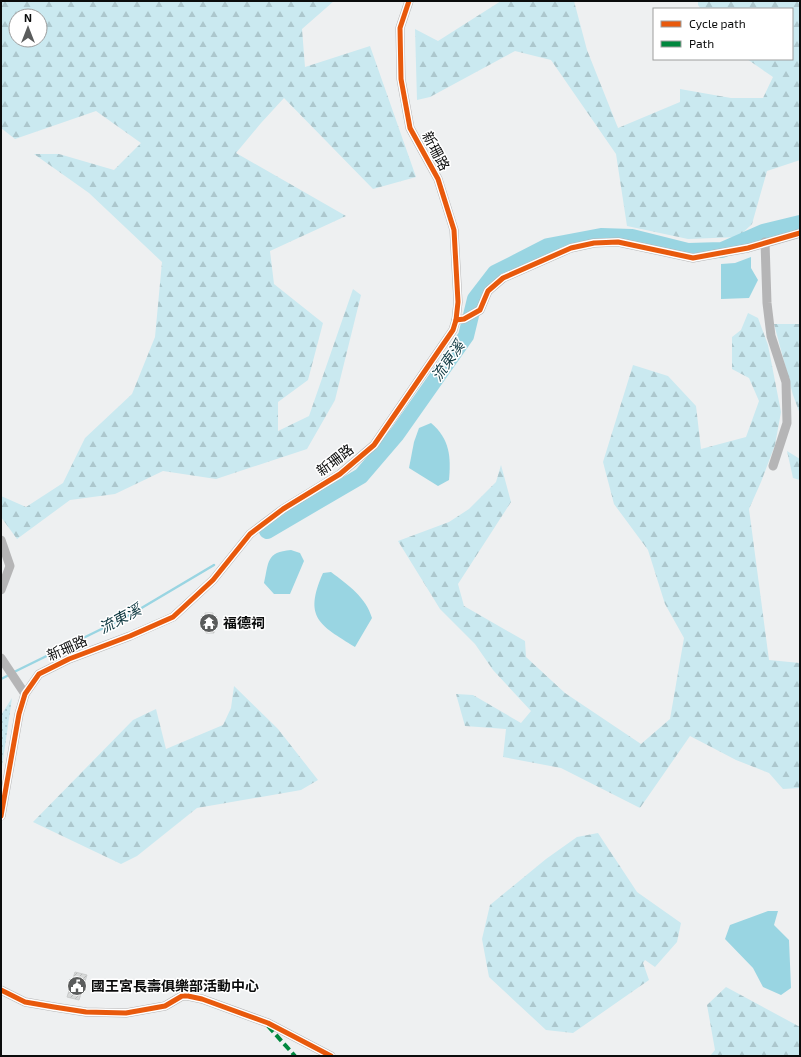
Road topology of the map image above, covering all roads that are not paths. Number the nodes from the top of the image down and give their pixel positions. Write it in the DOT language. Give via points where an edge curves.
graph roads {
  1 [pos="409,1"];
  2 [pos="800,233"];
  3 [pos="765,242"];
  4 [pos="460,320"];
  5 [pos="773,466"];
  6 [pos="1,540"];
  7 [pos="1,590"];
  8 [pos="2,661"];
  9 [pos="25,694"];
  10 [pos="1,816"];
  11 [pos="1,990"];
  12 [pos="331,1056"];
  1 -- 4 [label="street, 新珊路" via="400,28 402,79 410,128 438,179 454,230"];
  2 -- 3 [label="street"];
  3 -- 4 [label="street" via="723,254 693,258 618,242 594,243 571,248 503,278 488,291 480,310"];
  3 -- 5 [label="street" via="771,336 786,382 787,424"];
  4 -- 9 [label="street, 新珊路" via="374,445 340,474 282,509 250,534 213,580 173,617 69,659 39,674"];
  6 -- 7 [label="street" via="10,566"];
  8 -- 9 [label="street"];
  9 -- 10 [label="street, 新珊路" via="19,714"];
  11 -- 12 [label="street" via="25,1002 86,1012 126,1013 165,1006 182,996 188,996 268,1024"];
}
